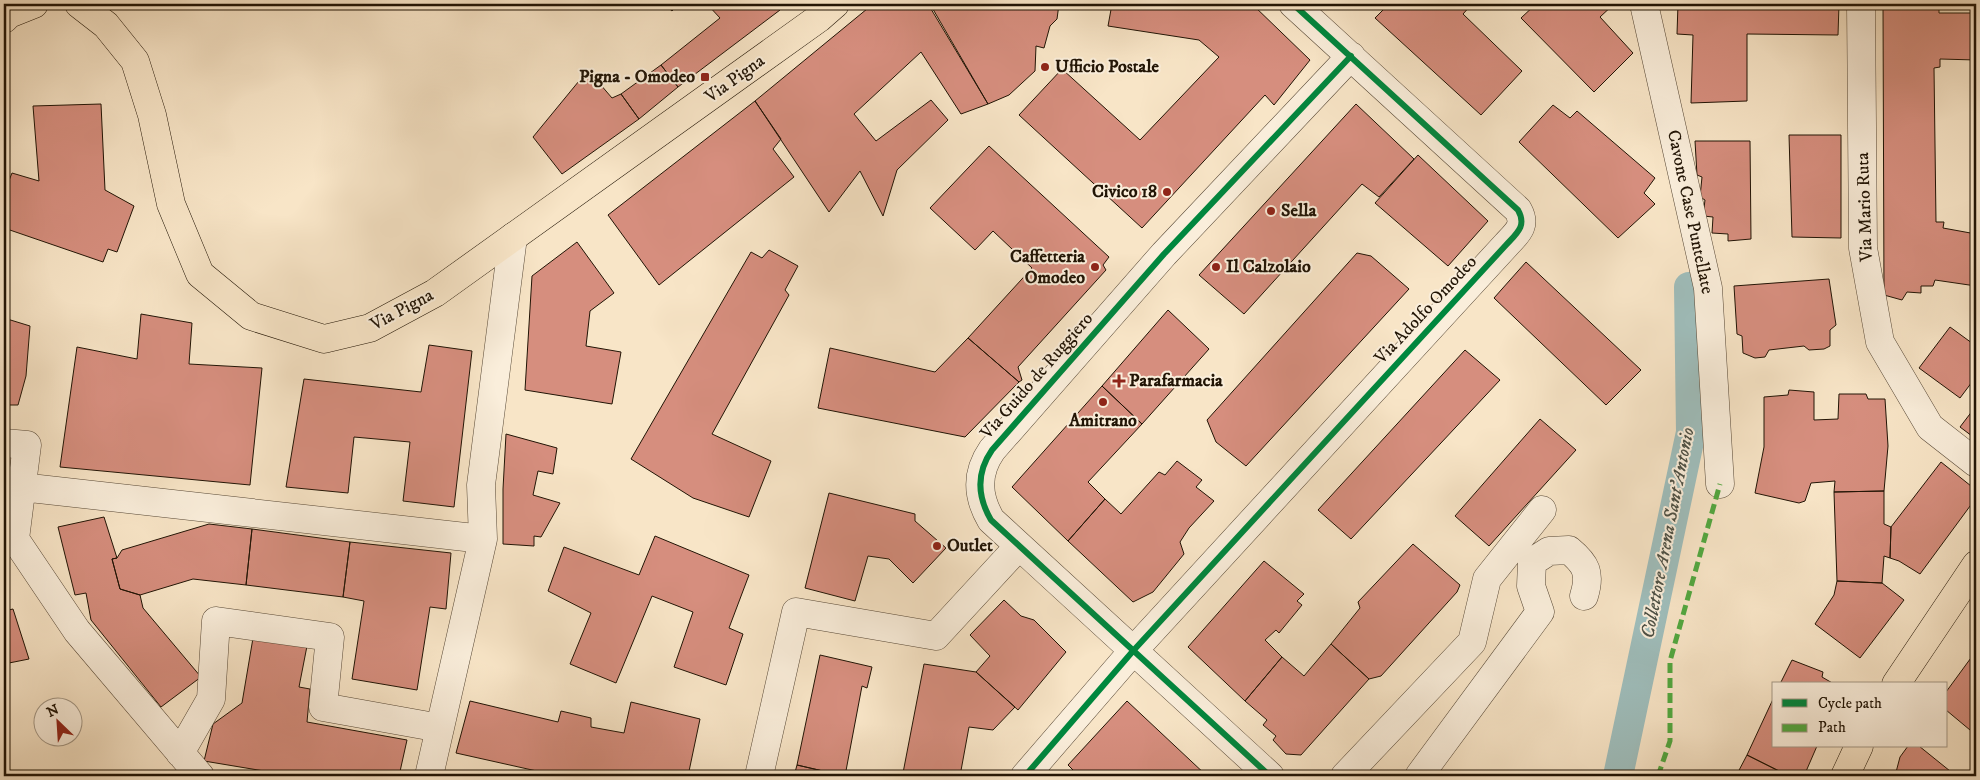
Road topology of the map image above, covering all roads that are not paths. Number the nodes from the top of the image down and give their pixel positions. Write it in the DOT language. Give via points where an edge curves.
graph roads {
  1 [pos="34,4"];
  2 [pos="79,4"];
  3 [pos="835,4"];
  4 [pos="1293,4"];
  5 [pos="1644,4"];
  6 [pos="1861,4"];
  7 [pos="4,18"];
  8 [pos="1351,56"];
  9 [pos="512,237"];
  10 [pos="4,443"];
  11 [pos="1976,464"];
  12 [pos="1720,484"];
  13 [pos="21,487"];
  14 [pos="1542,510"];
  15 [pos="482,539"];
  16 [pos="1019,546"];
  17 [pos="1976,565"];
  18 [pos="1584,596"];
  19 [pos="1133,651"];
  20 [pos="1897,682"];
  21 [pos="440,728"];
  22 [pos="1859,748"];
  23 [pos="180,753"];
  24 [pos="200,776"];
  25 [pos="429,776"];
  26 [pos="759,776"];
  27 [pos="1025,776"];
  28 [pos="1270,776"];
  29 [pos="1345,776"];
  30 [pos="1419,776"];
  31 [pos="1845,776"];
  1 -- 7 [label="main road"];
  2 -- 9 [label="main road, Via Pigna" via="106,25 135,61 152,115 171,204 200,274 251,316 324,339 370,328 435,293"];
  3 -- 9 [label="main road, Via Pigna"];
  4 -- 8 [label="street, Via Adolfo Omodeo"];
  5 -- 12 [label="street, Cavone Case Puntellate" via="1708,288"];
  6 -- 11 [label="street, Via Mario Ruta" via="1863,248 1880,342 1930,427"];
  8 -- 16 [label="street, Via Guido de Ruggiero" via="1164,254 984,460 980,476 983,506 991,520"];
  8 -- 19 [label="street, Via Adolfo Omodeo" via="1518,210 1522,225"];
  9 -- 15 [label="street" via="481,485"];
  10 -- 13 [label="street" via="27,445"];
  13 -- 15 [label="street"];
  13 -- 23 [label="street" via="15,539 77,632"];
  14 -- 29 [label="street" via="1488,580 1472,642"];
  15 -- 21 [label="street"];
  16 -- 19 [label="street, Via Guido de Ruggiero"];
  16 -- 26 [label="street" via="936,636 796,612"];
  17 -- 20 [label="main road"];
  18 -- 30 [label="street" via="1589,582 1583,562 1569,550 1549,551 1532,562 1531,586 1540,612"];
  19 -- 27 [label="street"];
  19 -- 28 [label="street, Via Guido de Ruggiero"];
  21 -- 23 [label="street" via="323,707 330,637 216,621 210,699"];
  21 -- 25 [label="street"];
  22 -- 31 [label="main road"];
  23 -- 24 [label="street"];
}
